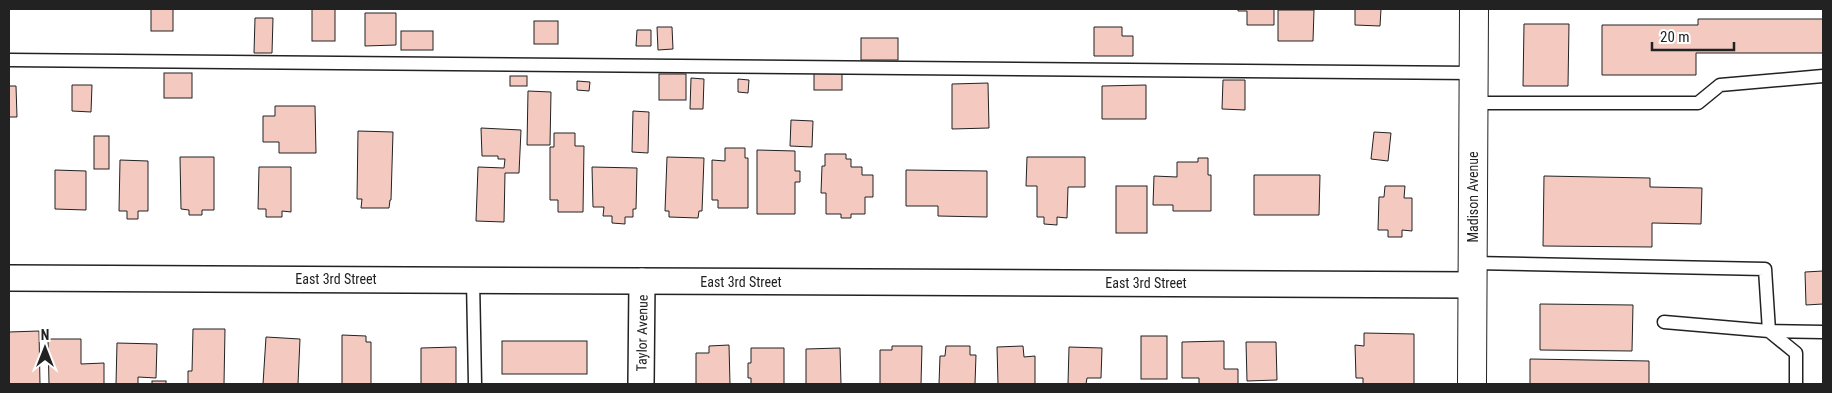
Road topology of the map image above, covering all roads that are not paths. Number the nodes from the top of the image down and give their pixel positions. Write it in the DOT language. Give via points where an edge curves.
graph roads {
  1 [pos="1474,9"];
  2 [pos="9,60"];
  3 [pos="1474,73"];
  4 [pos="1823,76"];
  5 [pos="1474,104"];
  6 [pos="1473,274"];
  7 [pos="9,278"];
  8 [pos="473,280"];
  9 [pos="642,281"];
  10 [pos="1664,322"];
  11 [pos="1769,331"];
  12 [pos="1823,332"];
  13 [pos="475,384"];
  14 [pos="641,384"];
  15 [pos="1472,384"];
  16 [pos="1796,384"];
  1 -- 3 [label="main road, Madison Avenue"];
  2 -- 3 [label="lane"];
  3 -- 5 [label="main road, Madison Avenue"];
  4 -- 5 [label="lane" via="1720,85 1698,103"];
  5 -- 6 [label="main road, Madison Avenue"];
  6 -- 9 [label="street, East 3rd Street"];
  6 -- 11 [label="lane" via="1765,269"];
  6 -- 15 [label="main road, Madison Avenue"];
  7 -- 8 [label="street, East 3rd Street"];
  8 -- 9 [label="street, East 3rd Street"];
  8 -- 13 [label="lane"];
  9 -- 14 [label="street, Taylor Avenue"];
  10 -- 11 [label="lane"];
  11 -- 12 [label="lane"];
  11 -- 16 [label="lane" via="1796,353"];
}
